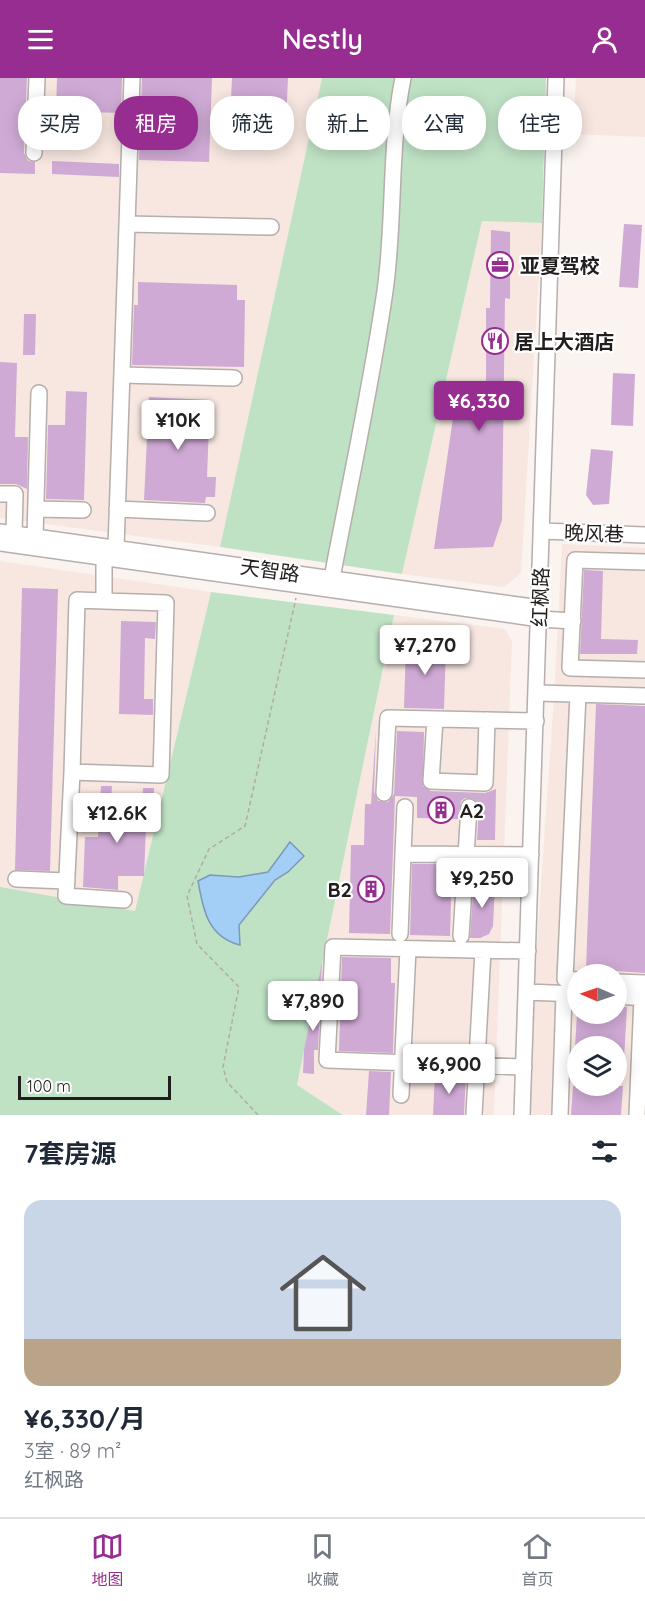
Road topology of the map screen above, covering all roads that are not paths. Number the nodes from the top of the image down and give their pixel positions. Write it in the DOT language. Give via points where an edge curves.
graph roads {
  1 [pos="37,78"];
  2 [pos="132,78"];
  3 [pos="403,78"];
  4 [pos="556,78"];
  5 [pos="34,153"];
  6 [pos="127,224"];
  7 [pos="271,227"];
  8 [pos="122,375"];
  9 [pos="234,378"];
  10 [pos="39,393"];
  11 [pos="0,494"];
  12 [pos="36,509"];
  13 [pos="117,509"];
  14 [pos="83,510"];
  15 [pos="207,513"];
  16 [pos="543,531"];
  17 [pos="7,533"];
  18 [pos="645,535"];
  19 [pos="35,537"];
  20 [pos="0,543"];
  21 [pos="110,553"];
  22 [pos="645,562"];
  23 [pos="332,578"];
  24 [pos="104,601"];
  25 [pos="540,614"];
  26 [pos="573,621"];
  27 [pos="645,670"];
  28 [pos="537,693"];
  29 [pos="578,694"];
  30 [pos="645,696"];
  31 [pos="435,719"];
  32 [pos="487,720"];
  33 [pos="536,721"];
  34 [pos="72,772"];
  35 [pos="384,793"];
  36 [pos="405,807"];
  37 [pos="469,807"];
  38 [pos="403,854"];
  39 [pos="465,855"];
  40 [pos="531,855"];
  41 [pos="16,879"];
  42 [pos="67,881"];
  43 [pos="124,900"];
  44 [pos="400,934"];
  45 [pos="460,936"];
  46 [pos="408,949"];
  47 [pos="483,950"];
  48 [pos="528,951"];
  49 [pos="567,979"];
  50 [pos="627,986"];
  51 [pos="526,992"];
  52 [pos="644,993"];
  53 [pos="567,994"];
  54 [pos="627,995"];
  55 [pos="568,1024"];
  56 [pos="403,1062"];
  57 [pos="477,1065"];
  58 [pos="524,1067"];
  59 [pos="401,1095"];
  60 [pos="474,1115"];
  61 [pos="522,1115"];
  62 [pos="560,1115"];
  63 [pos="637,1115"];
  1 -- 5 [label="street"];
  2 -- 6 [label="street"];
  3 -- 23 [label="street" via="396,113 394,195 385,291"];
  4 -- 16 [label="street, 红枫路"];
  6 -- 7 [label="street"];
  6 -- 8 [label="street"];
  8 -- 9 [label="street"];
  8 -- 13 [label="street"];
  10 -- 12 [label="street"];
  11 -- 17 [label="street" via="15,494"];
  12 -- 14 [label="street"];
  12 -- 19 [label="street"];
  13 -- 15 [label="street"];
  13 -- 21 [label="street"];
  16 -- 18 [label="street, 晚风巷"];
  16 -- 25 [label="street, 红枫路"];
  17 -- 19 [label="street, 天智路"];
  19 -- 21 [label="street, 天智路"];
  20 -- 21 [label="street, 天智路"];
  21 -- 23 [label="street, 天智路"];
  21 -- 24 [label="street"];
  21 -- 25 [label="street, 天智路" via="299,585"];
  22 -- 26 [label="street" via="575,560"];
  23 -- 25 [label="street, 天智路"];
  24 -- 34 [label="street" via="77,600"];
  24 -- 34 [label="street" via="166,603 161,775"];
  25 -- 26 [label="street"];
  25 -- 28 [label="street, 红枫路"];
  26 -- 27 [label="street" via="570,668"];
  28 -- 29 [label="street"];
  28 -- 33 [label="street, 红枫路"];
  29 -- 30 [label="street"];
  29 -- 49 [label="street"];
  31 -- 32 [label="street"];
  31 -- 32 [label="street" via="431,781 485,783"];
  31 -- 35 [label="street" via="388,718"];
  32 -- 33 [label="street"];
  33 -- 40 [label="street, 红枫路"];
  34 -- 42 [label="street"];
  36 -- 38 [label="street"];
  37 -- 39 [label="street"];
  38 -- 39 [label="street"];
  38 -- 44 [label="street"];
  39 -- 40 [label="street"];
  39 -- 45 [label="street"];
  40 -- 48 [label="street, 红枫路"];
  41 -- 42 [label="street"];
  42 -- 43 [label="street" via="66,896"];
  46 -- 47 [label="street"];
  46 -- 56 [label="street"];
  46 -- 56 [label="street" via="333,947 327,1060"];
  47 -- 48 [label="street"];
  47 -- 57 [label="street"];
  48 -- 51 [label="street, 红枫路"];
  50 -- 52 [label="street"];
  51 -- 53 [label="street"];
  51 -- 58 [label="street, 红枫路"];
  52 -- 54 [label="street"];
  52 -- 63 [label="street"];
  55 -- 62 [label="street"];
  56 -- 57 [label="street"];
  56 -- 59 [label="street"];
  57 -- 58 [label="street"];
  57 -- 60 [label="street"];
  58 -- 61 [label="street, 红枫路"];
}
